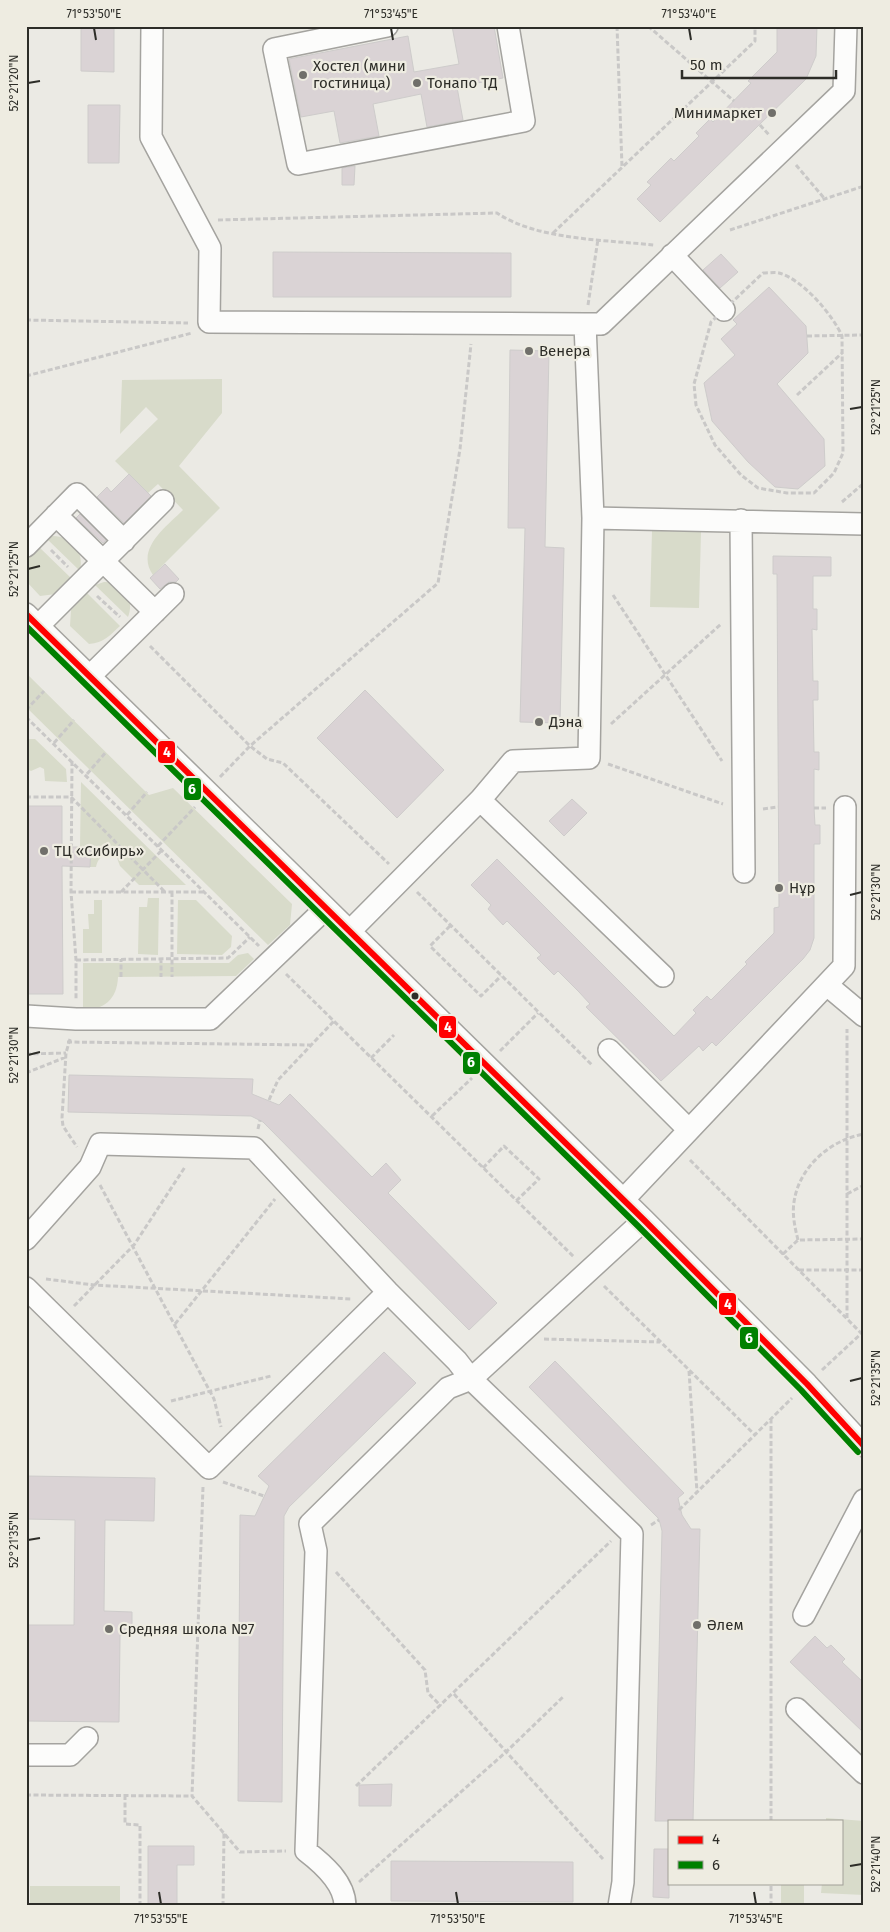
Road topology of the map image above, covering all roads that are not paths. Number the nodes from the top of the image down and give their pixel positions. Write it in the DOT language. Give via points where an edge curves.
graph roads {
  1 [pos="152,26"];
  2 [pos="387,26"];
  3 [pos="508,26"];
  4 [pos="846,26"];
  5 [pos="675,251"];
  6 [pos="724,310"];
  7 [pos="585,324"];
  8 [pos="164,501"];
  9 [pos="56,515"];
  10 [pos="593,518"];
  11 [pos="741,520"];
  12 [pos="864,524"];
  13 [pos="31,541"];
  14 [pos="124,541"];
  15 [pos="103,561"];
  16 [pos="172,594"];
  17 [pos="155,612"];
  18 [pos="32,620"];
  19 [pos="90,676"];
  20 [pos="480,800"];
  21 [pos="845,807"];
  22 [pos="744,872"];
  23 [pos="325,909"];
  24 [pos="349,932"];
  25 [pos="663,976"];
  26 [pos="827,985"];
  27 [pos="26,1016"];
  28 [pos="864,1016"];
  29 [pos="609,1050"];
  30 [pos="682,1137"];
  31 [pos="623,1200"];
  32 [pos="644,1220"];
  33 [pos="26,1239"];
  34 [pos="31,1283"];
  35 [pos="384,1296"];
  36 [pos="471,1379"];
  37 [pos="813,1391"];
  38 [pos="864,1422"];
  39 [pos="864,1446"];
  40 [pos="864,1500"];
  41 [pos="804,1615"];
  42 [pos="798,1709"];
  43 [pos="87,1738"];
  44 [pos="26,1754"];
  45 [pos="864,1773"];
  46 [pos="345,1900"];
  47 [pos="619,1906"];
  1 -- 7 [label="street" via="151,138 210,248 209,322"];
  2 -- 3 [label="street" via="274,49 298,164 524,121"];
  4 -- 5 [label="street" via="844,90"];
  5 -- 6 [label="street"];
  5 -- 7 [label="street" via="601,324"];
  7 -- 10 [label="street"];
  8 -- 14 [label="street"];
  9 -- 13 [label="street"];
  9 -- 14 [label="street" via="77,494"];
  9 -- 15 [label="street"];
  10 -- 11 [label="street"];
  10 -- 20 [label="street" via="589,751 513,761"];
  11 -- 12 [label="street"];
  11 -- 22 [label="street"];
  14 -- 15 [label="street"];
  15 -- 17 [label="street"];
  15 -- 18 [label="street" via="82,582"];
  16 -- 17 [label="street"];
  17 -- 19 [label="street"];
  18 -- 19 [label="street"];
  19 -- 23 [label="street"];
  20 -- 24 [label="street"];
  20 -- 25 [label="street"];
  21 -- 26 [label="street" via="844,966"];
  23 -- 24 [label="street"];
  23 -- 27 [label="street" via="210,1019"];
  24 -- 31 [label="street"];
  26 -- 28 [label="street"];
  26 -- 30 [label="street"];
  29 -- 30 [label="street"];
  30 -- 31 [label="street"];
  31 -- 32 [label="street"];
  32 -- 36 [label="street"];
  32 -- 37 [label="street"];
  33 -- 35 [label="street" via="90,1167 100,1144 254,1148"];
  34 -- 35 [label="street" via="59,1320 208,1472"];
  35 -- 36 [label="street" via="457,1361"];
  36 -- 46 [label="street" via="448,1388 310,1524 316,1551 306,1851 323,1864"];
  36 -- 47 [label="street" via="632,1534 623,1882"];
  37 -- 38 [label="street"];
  37 -- 39 [label="street"];
  40 -- 41 [label="street"];
  42 -- 45 [label="street"];
  43 -- 44 [label="street" via="70,1755"];
}
